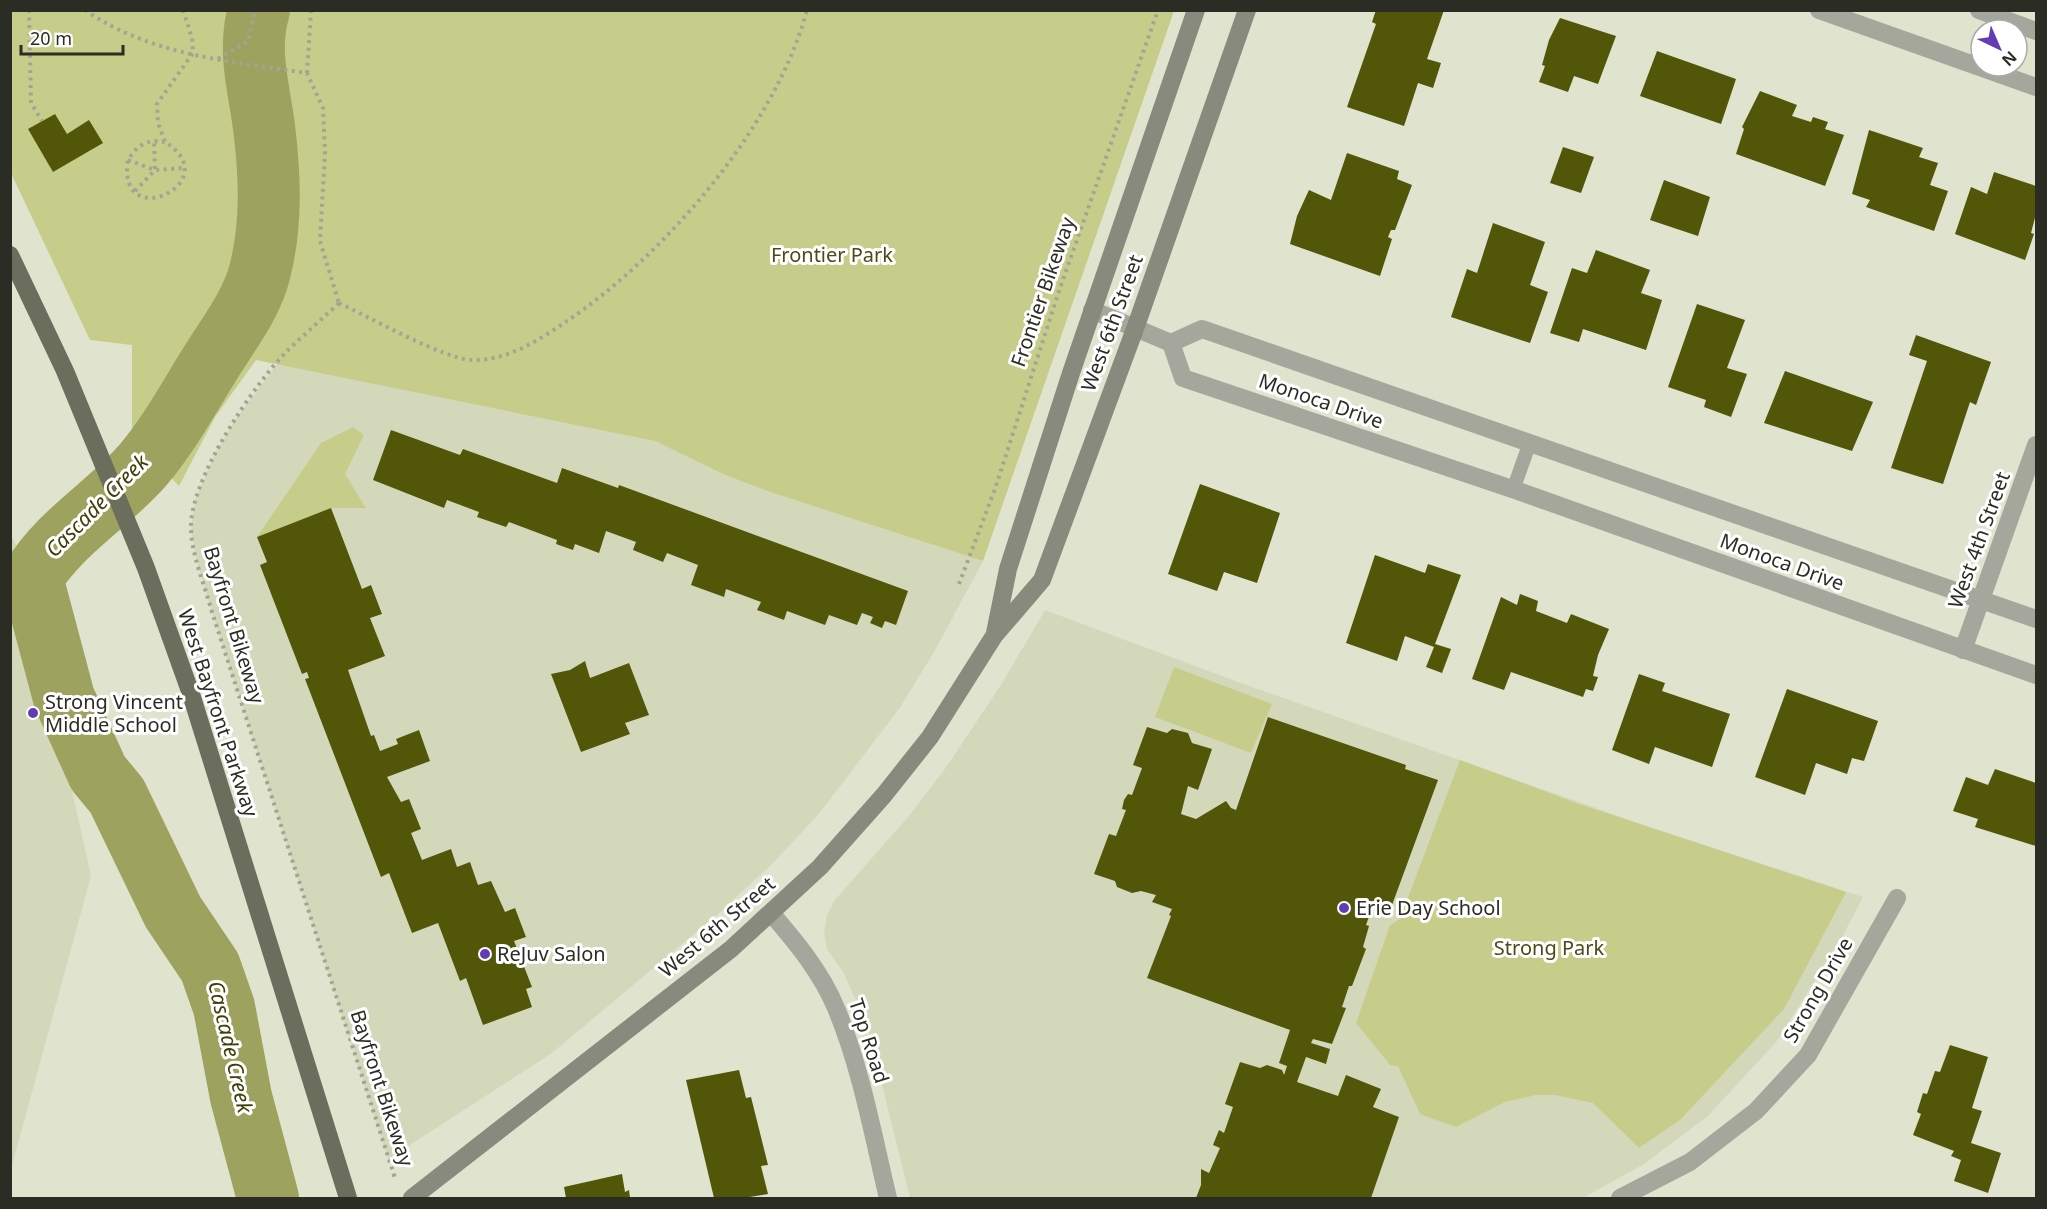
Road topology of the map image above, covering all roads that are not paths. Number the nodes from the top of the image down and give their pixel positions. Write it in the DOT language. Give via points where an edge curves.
graph roads {
  1 [pos="1196,10"];
  2 [pos="1247,10"];
  3 [pos="1819,10"];
  4 [pos="1978,10"];
  5 [pos="2037,31"];
  6 [pos="2037,87"];
  7 [pos="10,255"];
  8 [pos="1092,310"];
  9 [pos="1136,326"];
  10 [pos="1171,343"];
  11 [pos="1530,442"];
  12 [pos="2037,445"];
  13 [pos="1513,490"];
  14 [pos="1981,599"];
  15 [pos="2037,619"];
  16 [pos="994,636"];
  17 [pos="1963,650"];
  18 [pos="2037,675"];
  19 [pos="1897,898"];
  20 [pos="771,913"];
  21 [pos="406,1194"];
  22 [pos="348,1198"];
  23 [pos="888,1198"];
  24 [pos="1620,1198"];
  1 -- 8 [label="main road, West 6th Street"];
  2 -- 9 [label="main road, West 6th Street"];
  3 -- 6 [label="street"];
  4 -- 5 [label="street"];
  7 -- 22 [label="highway, West Bayfront Parkway" via="65,371 146,568 191,694"];
  8 -- 9 [label="street"];
  8 -- 16 [label="main road, West 6th Street" via="1008,569"];
  9 -- 10 [label="street"];
  9 -- 16 [label="main road, West 6th Street" via="1042,580"];
  10 -- 11 [label="street, Monoca Drive" via="1202,329"];
  10 -- 13 [label="street, Monoca Drive" via="1183,378"];
  11 -- 13 [label="lane"];
  11 -- 14 [label="street, Monoca Drive"];
  12 -- 14 [label="street, West 4th Street"];
  13 -- 17 [label="street, Monoca Drive"];
  14 -- 15 [label="street, Monoca Drive"];
  14 -- 17 [label="street, West 4th Street"];
  16 -- 20 [label="main road, West 6th Street" via="930,737 884,795 820,867"];
  17 -- 18 [label="street, Monoca Drive"];
  19 -- 24 [label="street, Strong Drive" via="1808,1055 1756,1111 1690,1162"];
  20 -- 21 [label="main road, West 6th Street" via="731,949 520,1114"];
  20 -- 23 [label="street, Top Road" via="808,957 836,1006 859,1078"];
}
